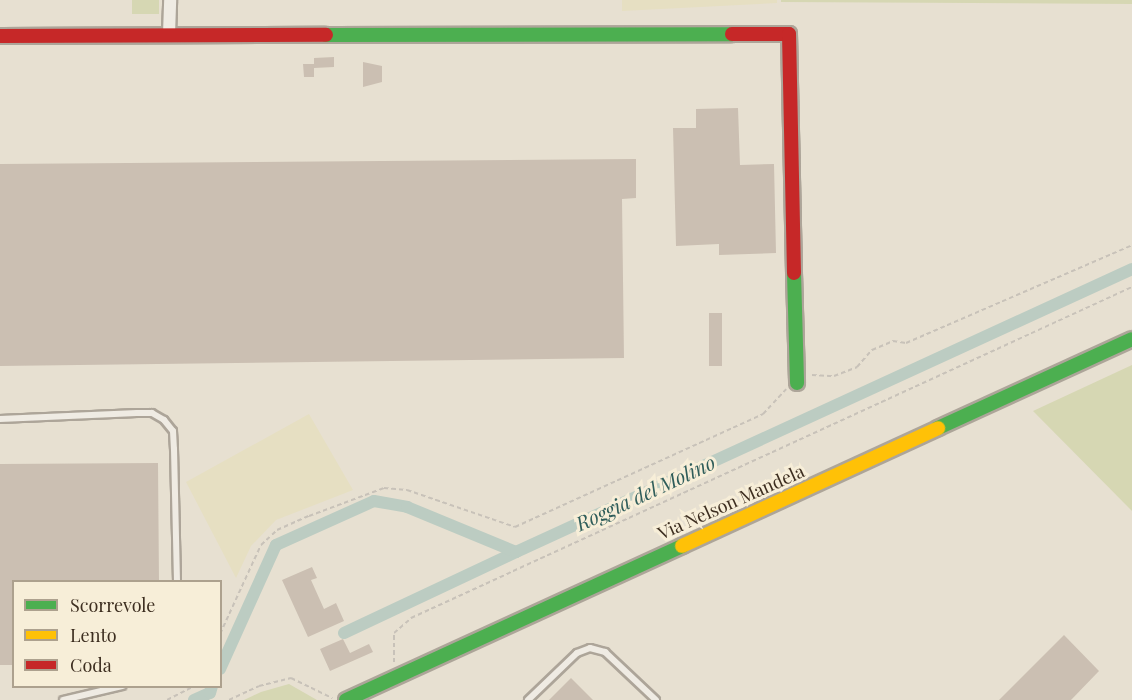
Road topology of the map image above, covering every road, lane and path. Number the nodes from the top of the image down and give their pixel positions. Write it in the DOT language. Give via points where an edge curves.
graph roads {
  1 [pos="170,0"];
  2 [pos="169,34"];
  3 [pos="0,36"];
  4 [pos="1132,245"];
  5 [pos="1132,287"];
  6 [pos="1132,339"];
  7 [pos="797,383"];
  8 [pos="0,418"];
  9 [pos="177,580"];
  10 [pos="222,629"];
  11 [pos="394,676"];
  12 [pos="117,688"];
  13 [pos="193,688"];
  14 [pos="341,699"];
  15 [pos="63,700"];
  16 [pos="167,700"];
  17 [pos="229,700"];
  18 [pos="528,700"];
  19 [pos="656,700"];
  1 -- 2 [label="street"];
  2 -- 3 [label="street"];
  2 -- 7 [label="street" via="789,34"];
  4 -- 7 [label="path" via="906,343 893,341 872,350 857,367 834,376 813,375"];
  5 -- 11 [label="path" via="411,618 394,633"];
  6 -- 11 [label="street, Via Nelson Mandela"];
  7 -- 10 [label="path" via="763,414 515,527 407,490 384,488 309,516 278,530 261,545"];
  8 -- 9 [label="lane" via="137,412 152,413 164,420 173,431"];
  11 -- 14 [label="street, Via Nelson Mandela"];
  12 -- 15 [label="lane"];
  13 -- 16 [label="path"];
  14 -- 17 [label="path" via="291,678 259,686"];
  18 -- 19 [label="lane" via="577,653 590,648 605,652"];
}
